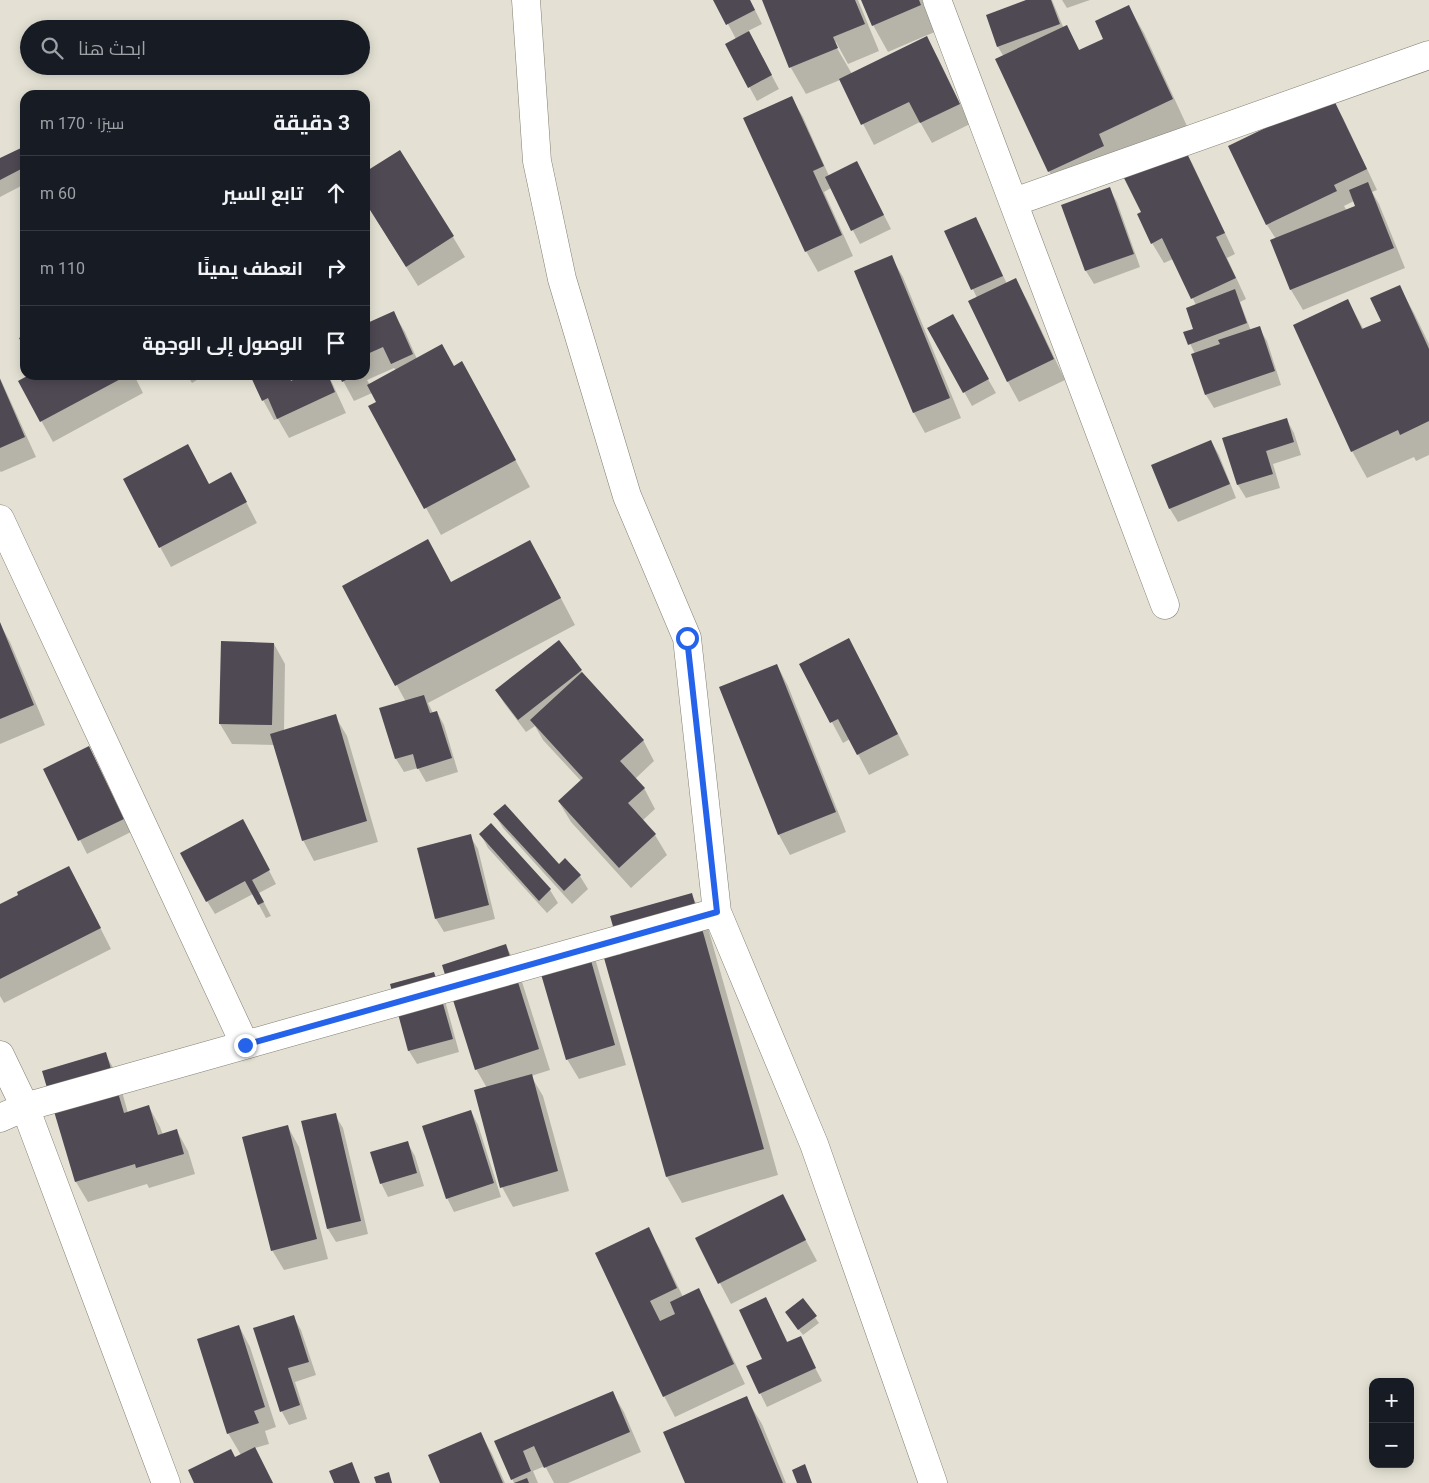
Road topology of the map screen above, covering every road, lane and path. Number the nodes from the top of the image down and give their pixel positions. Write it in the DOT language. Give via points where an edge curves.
graph roads {
  1 [pos="526,0"];
  2 [pos="938,0"];
  3 [pos="1429,55"];
  4 [pos="1014,202"];
  5 [pos="0,519"];
  6 [pos="1166,605"];
  7 [pos="717,912"];
  8 [pos="245,1045"];
  9 [pos="0,1055"];
  10 [pos="25,1107"];
  11 [pos="0,1118"];
  12 [pos="166,1483"];
  13 [pos="933,1483"];
  1 -- 7 [label="street" via="536,161 562,279 627,496 687,638"];
  2 -- 4 [label="street"];
  3 -- 4 [label="street"];
  4 -- 6 [label="street"];
  5 -- 8 [label="street"];
  7 -- 8 [label="street"];
  7 -- 13 [label="street" via="814,1144"];
  8 -- 10 [label="street"];
  9 -- 10 [label="street"];
  10 -- 11 [label="street"];
  10 -- 12 [label="street"];
}
